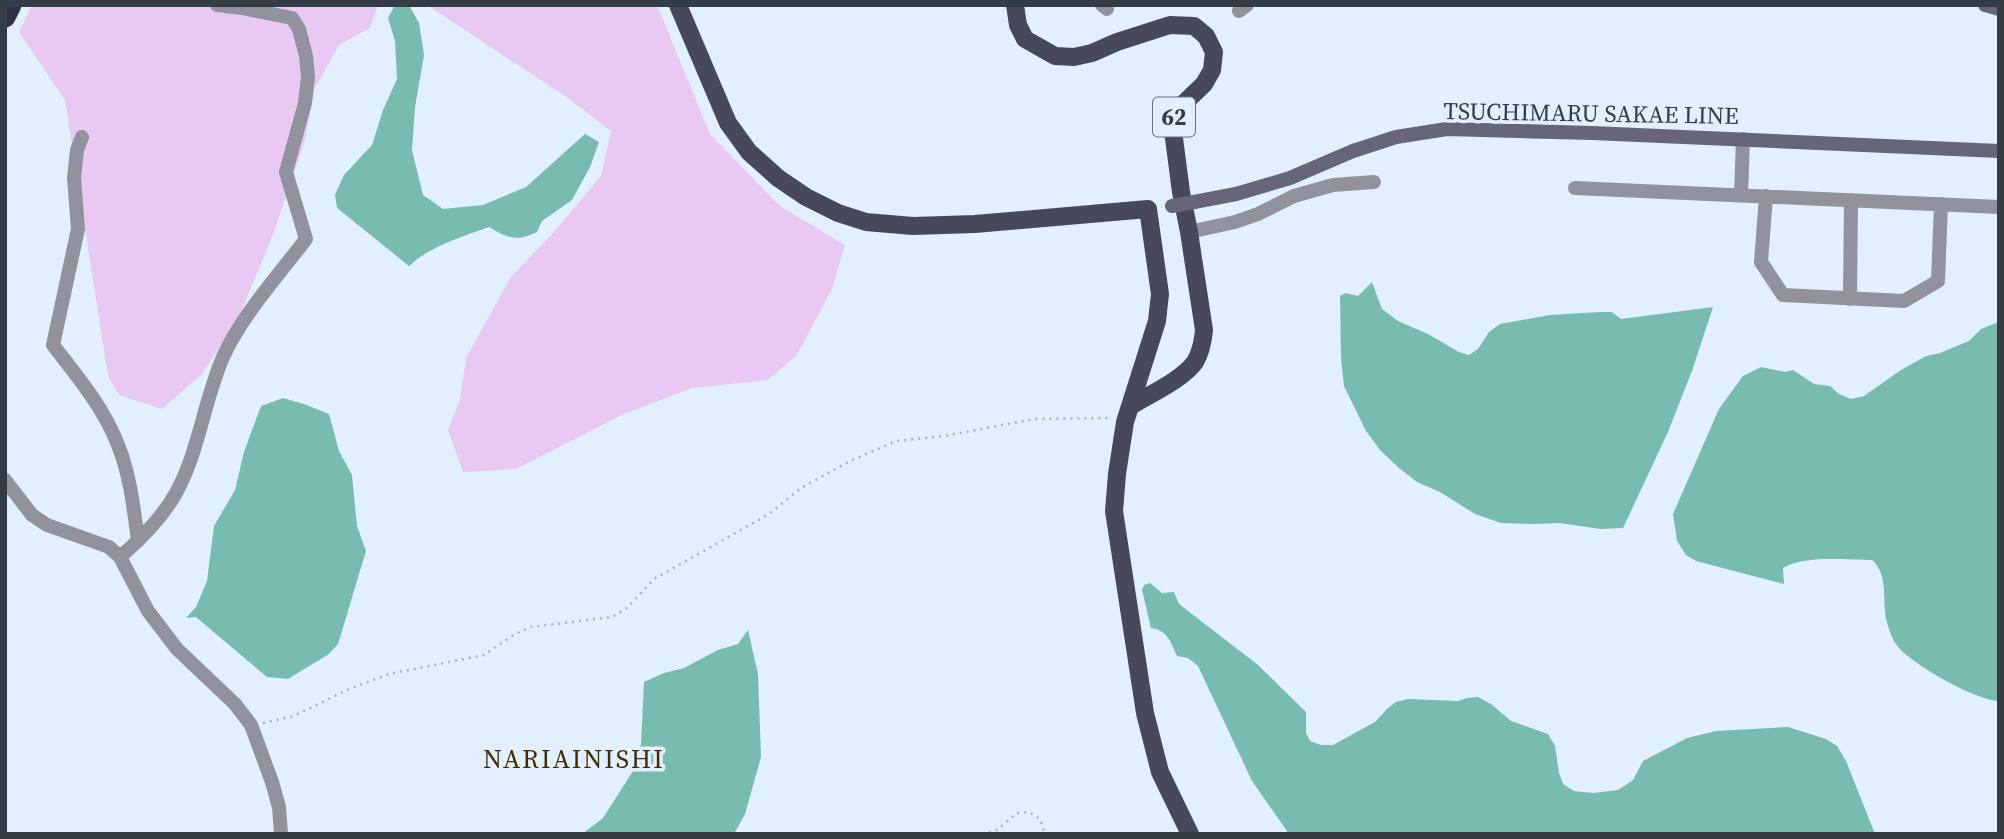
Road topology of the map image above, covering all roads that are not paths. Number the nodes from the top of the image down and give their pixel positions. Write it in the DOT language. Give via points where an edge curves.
graph roads {
  1 [pos="11,5"];
  2 [pos="216,5"];
  3 [pos="678,5"];
  4 [pos="1016,5"];
  5 [pos="1985,5"];
  6 [pos="1999,9"];
  7 [pos="5,17"];
  8 [pos="82,137"];
  9 [pos="1743,139"];
  10 [pos="1999,151"];
  11 [pos="1374,182"];
  12 [pos="1575,188"];
  13 [pos="1741,195"];
  14 [pos="1766,196"];
  15 [pos="1851,200"];
  16 [pos="1941,204"];
  17 [pos="1999,207"];
  18 [pos="1148,209"];
  19 [pos="1189,232"];
  20 [pos="1850,299"];
  21 [pos="1129,411"];
  22 [pos="5,480"];
  23 [pos="138,541"];
  24 [pos="120,557"];
  25 [pos="281,834"];
  26 [pos="1190,834"];
  1 -- 7 [label="highway"];
  2 -- 23 [label="street" via="292,18 299,29 308,78 286,172 306,239 239,327 223,358 177,491"];
  3 -- 18 [label="main road" via="728,123 749,152 787,184 838,213 866,222 913,226"];
  4 -- 19 [label="main road, 62" via="1018,26 1026,38 1055,56 1092,53 1170,24 1194,26 1206,36 1214,52 1212,70 1177,110 1172,123"];
  5 -- 6 [label="main road"];
  8 -- 23 [label="street" via="74,178 78,229 53,345 88,390 119,447"];
  9 -- 10 [label="main road, TSUCHIMARU SAKAE LINE"];
  9 -- 13 [label="street"];
  9 -- 18 [label="main road, TSUCHIMARU SAKAE LINE, bridge" via="1447,129 1353,151 1290,178 1236,194"];
  11 -- 19 [label="street" via="1333,185 1235,222"];
  12 -- 13 [label="street"];
  13 -- 14 [label="street"];
  14 -- 15 [label="street"];
  14 -- 20 [label="street" via="1761,262 1783,295"];
  15 -- 16 [label="street"];
  15 -- 20 [label="street"];
  16 -- 17 [label="street"];
  16 -- 20 [label="street" via="1938,281 1905,301"];
  18 -- 21 [label="main road" via="1160,294 1157,321"];
  19 -- 21 [label="main road, 62" via="1204,330 1202,345 1194,362"];
  21 -- 26 [label="main road" via="1114,511 1145,713 1160,772"];
  22 -- 24 [label="street" via="32,515 109,547"];
  23 -- 24 [label="street"];
  24 -- 25 [label="street" via="148,611 177,649 251,725 279,807"];
}
